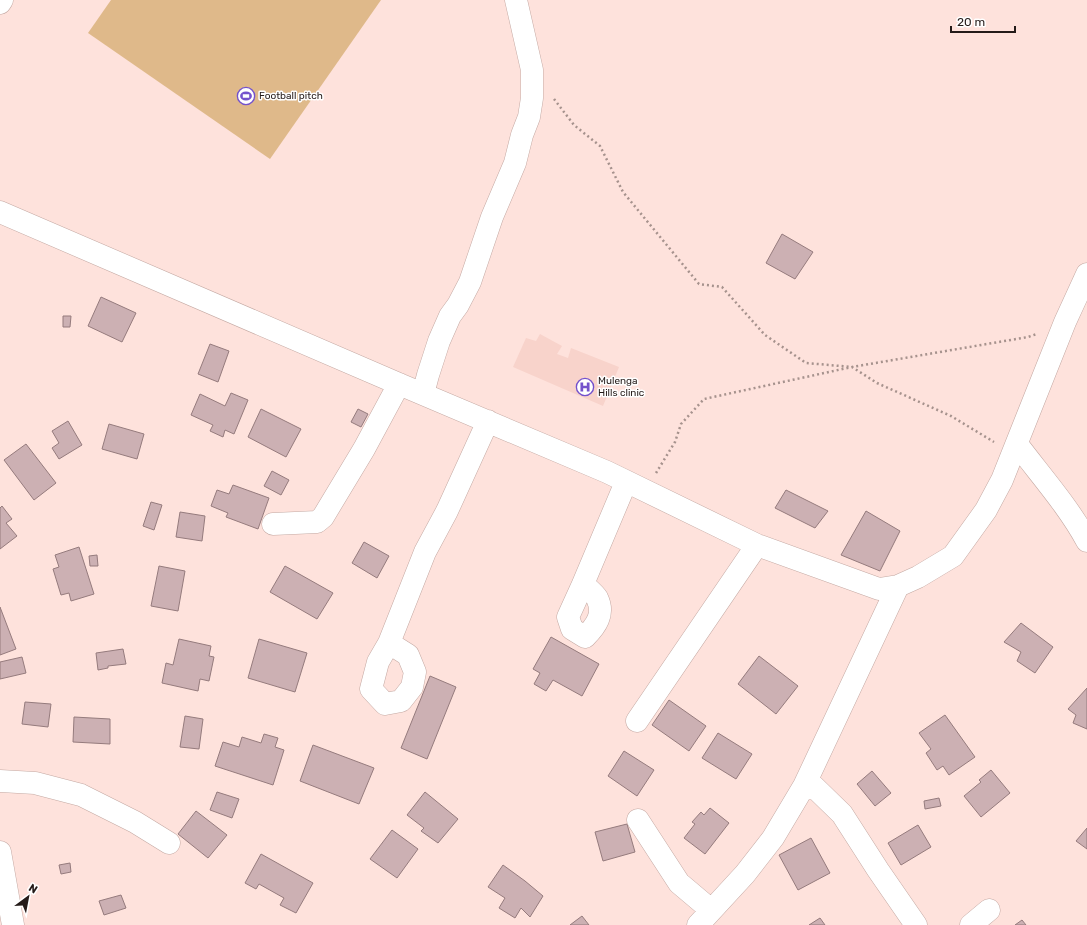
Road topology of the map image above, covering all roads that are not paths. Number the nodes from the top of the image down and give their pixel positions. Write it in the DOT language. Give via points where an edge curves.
graph roads {
  1 [pos="2,0"];
  2 [pos="516,0"];
  3 [pos="0,3"];
  4 [pos="0,212"];
  5 [pos="1087,274"];
  6 [pos="399,384"];
  7 [pos="423,394"];
  8 [pos="488,422"];
  9 [pos="1017,444"];
  10 [pos="626,482"];
  11 [pos="273,524"];
  12 [pos="1087,541"];
  13 [pos="757,545"];
  14 [pos="583,584"];
  15 [pos="898,586"];
  16 [pos="389,643"];
  17 [pos="637,721"];
  18 [pos="807,780"];
  19 [pos="0,781"];
  20 [pos="638,820"];
  21 [pos="169,843"];
  22 [pos="0,852"];
  23 [pos="988,910"];
  24 [pos="705,918"];
  25 [pos="13,925"];
  26 [pos="916,925"];
  27 [pos="971,925"];
  1 -- 3 [label="street"];
  2 -- 7 [label="street" via="532,70 529,117 515,163 492,217 470,282 450,316"];
  4 -- 6 [label="street"];
  5 -- 9 [label="street" via="1065,322"];
  6 -- 7 [label="street"];
  6 -- 11 [label="street" via="323,517 317,522"];
  7 -- 8 [label="street"];
  8 -- 10 [label="street"];
  8 -- 16 [label="street" via="425,552"];
  9 -- 12 [label="street" via="1079,526"];
  9 -- 15 [label="street" via="986,510 952,556"];
  10 -- 13 [label="street"];
  10 -- 14 [label="street"];
  13 -- 15 [label="street" via="879,589"];
  13 -- 17 [label="street"];
  15 -- 18 [label="street"];
  18 -- 24 [label="street" via="773,838"];
  18 -- 26 [label="street" via="842,814"];
  19 -- 21 [label="street" via="35,783 81,795 135,822"];
  20 -- 24 [label="street"];
  22 -- 25 [label="street"];
  23 -- 27 [label="street"];
}
